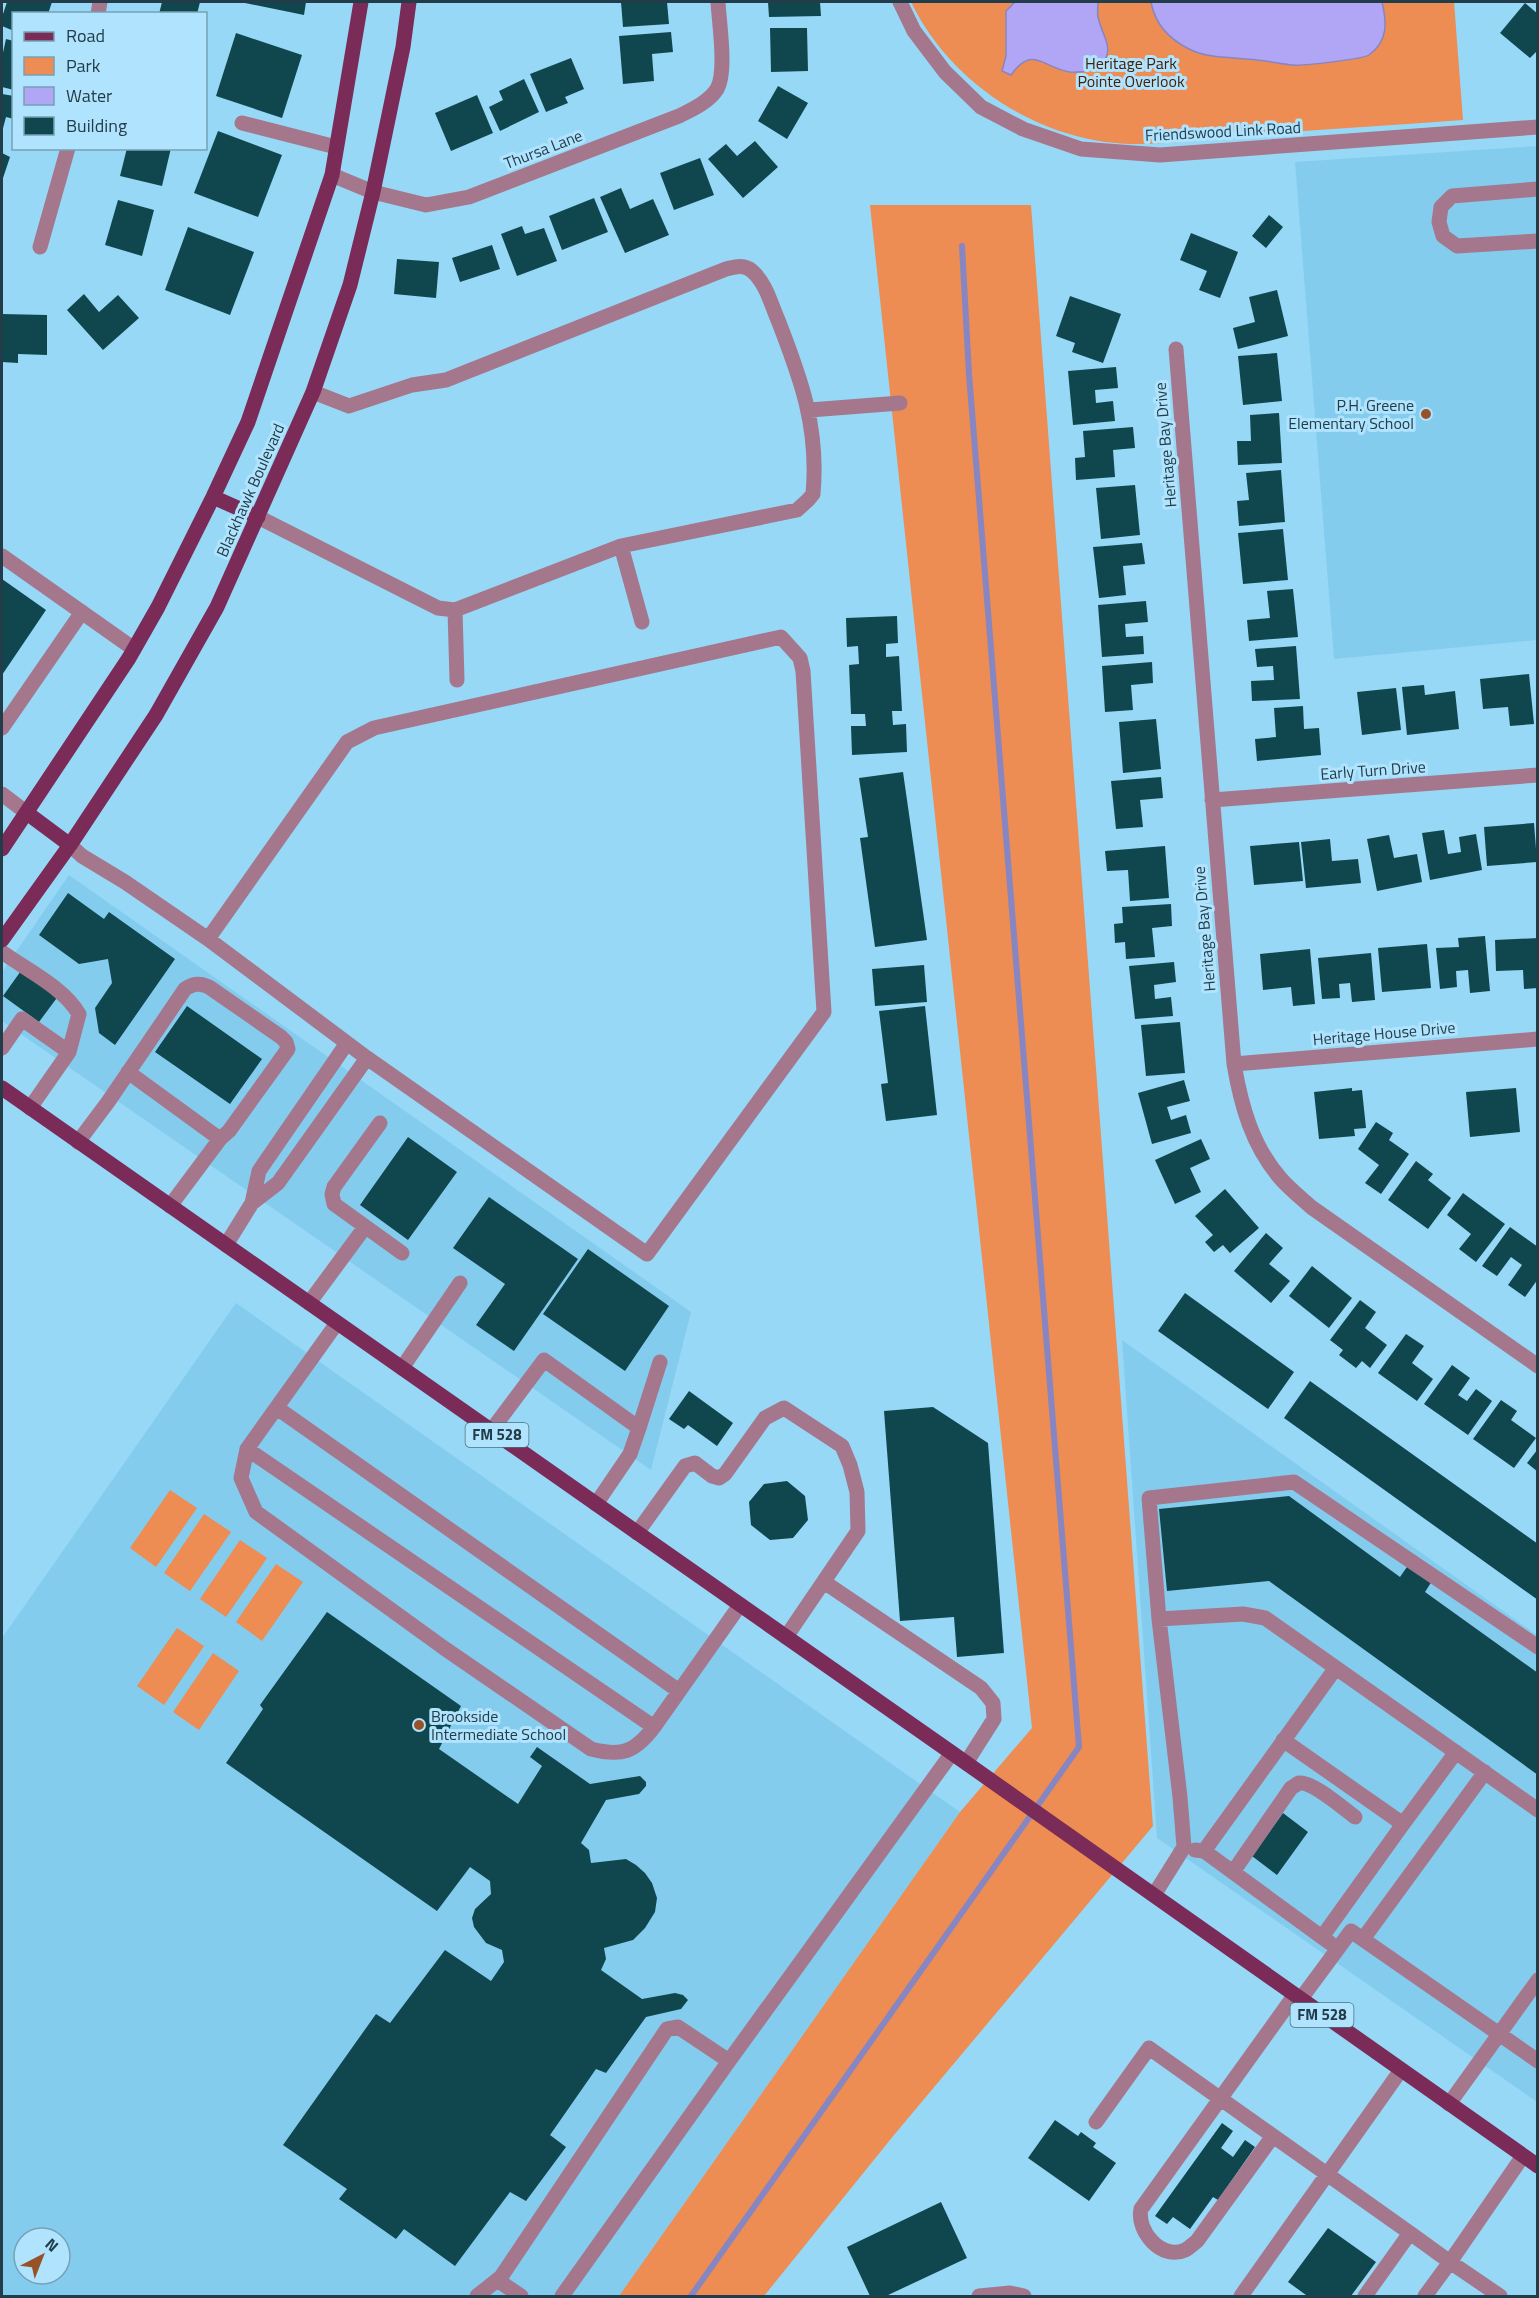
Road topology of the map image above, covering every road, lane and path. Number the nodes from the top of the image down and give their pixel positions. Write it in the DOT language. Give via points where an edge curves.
graph roads {
  1 [pos="361,2"];
  2 [pos="409,2"];
  3 [pos="718,2"];
  4 [pos="900,2"];
  5 [pos="242,123"];
  6 [pos="1538,127"];
  7 [pos="336,147"];
  8 [pos="67,150"];
  9 [pos="332,176"];
  10 [pos="1538,189"];
  11 [pos="373,192"];
  12 [pos="1538,241"];
  13 [pos="40,247"];
  14 [pos="1176,349"];
  15 [pos="313,392"];
  16 [pos="900,403"];
  17 [pos="810,410"];
  18 [pos="213,497"];
  19 [pos="258,517"];
  20 [pos="621,546"];
  21 [pos="2,556"];
  22 [pos="455,610"];
  23 [pos="82,612"];
  24 [pos="642,622"];
  25 [pos="134,649"];
  26 [pos="457,680"];
  27 [pos="2,728"];
  28 [pos="1538,775"];
  29 [pos="2,795"];
  30 [pos="1212,800"];
  31 [pos="27,813"];
  32 [pos="70,845"];
  33 [pos="2,849"];
  34 [pos="208,939"];
  35 [pos="2,940"];
  36 [pos="2,952"];
  37 [pos="1538,1039"];
  38 [pos="347,1043"];
  39 [pos="2,1048"];
  40 [pos="69,1052"];
  41 [pos="367,1058"];
  42 [pos="1234,1064"];
  43 [pos="128,1072"];
  44 [pos="323,1078"];
  45 [pos="2,1088"];
  46 [pos="343,1091"];
  47 [pos="30,1108"];
  48 [pos="380,1123"];
  49 [pos="220,1138"];
  50 [pos="78,1142"];
  51 [pos="252,1203"];
  52 [pos="170,1206"];
  53 [pos="365,1227"];
  54 [pos="226,1245"];
  55 [pos="402,1253"];
  56 [pos="460,1283"];
  57 [pos="309,1303"];
  58 [pos="337,1323"];
  59 [pos="660,1362"];
  60 [pos="1538,1366"];
  61 [pos="402,1368"];
  62 [pos="277,1408"];
  63 [pos="639,1428"];
  64 [pos="491,1431"];
  65 [pos="247,1449"];
  66 [pos="596,1504"];
  67 [pos="637,1533"];
  68 [pos="824,1582"];
  69 [pos="740,1605"];
  70 [pos="1159,1619"];
  71 [pos="786,1637"];
  72 [pos="1538,1647"];
  73 [pos="1335,1669"];
  74 [pos="680,1690"];
  75 [pos="654,1727"];
  76 [pos="1283,1740"];
  77 [pos="1456,1752"];
  78 [pos="952,1753"];
  79 [pos="966,1763"];
  80 [pos="1485,1772"];
  81 [pos="1538,1810"];
  82 [pos="1355,1817"];
  83 [pos="1403,1824"];
  84 [pos="1184,1847"];
  85 [pos="1204,1851"];
  86 [pos="1233,1872"];
  87 [pos="1154,1895"];
  88 [pos="1322,1937"];
  89 [pos="1362,1939"];
  90 [pos="1338,1949"];
  91 [pos="1538,1980"];
  92 [pos="1297,1998"];
  93 [pos="1499,2034"];
  94 [pos="729,2061"];
  95 [pos="1538,2061"];
  96 [pos="1401,2070"];
  97 [pos="1220,2098"];
  98 [pos="1449,2104"];
  99 [pos="1096,2122"];
  100 [pos="1273,2136"];
  101 [pos="1523,2156"];
  102 [pos="1538,2166"];
  103 [pos="1328,2175"];
  104 [pos="1410,2233"];
  105 [pos="1450,2262"];
  106 [pos="501,2277"];
  107 [pos="477,2296"];
  108 [pos="521,2296"];
  109 [pos="562,2296"];
  110 [pos="979,2296"];
  111 [pos="1024,2296"];
  112 [pos="1241,2296"];
  113 [pos="1365,2296"];
  114 [pos="1425,2296"];
  115 [pos="1500,2296"];
  1 -- 7 [label="main road, Blackhawk Boulevard"];
  2 -- 11 [label="main road, Blackhawk Boulevard"];
  3 -- 11 [label="street, Thursa Lane" via="722,66 717,89 698,107 469,197 426,206"];
  4 -- 6 [label="street, Friendswood Link Road" via="914,31 945,72 981,107 1023,129 1082,148 1160,155"];
  5 -- 7 [label="street"];
  7 -- 9 [label="main road, Blackhawk Boulevard"];
  8 -- 13 [label="street"];
  9 -- 11 [label="street, Thursa Lane"];
  9 -- 18 [label="main road, Blackhawk Boulevard" via="248,422"];
  10 -- 12 [label="street" via="1452,196 1441,207 1439,222 1443,236 1457,246"];
  11 -- 15 [label="main road, Blackhawk Boulevard" via="350,285"];
  14 -- 30 [label="street, Heritage Bay Drive"];
  15 -- 17 [label="street" via="349,406 412,385 446,380 726,269 743,266 752,270 766,289"];
  15 -- 19 [label="main road, Blackhawk Boulevard"];
  16 -- 17 [label="street"];
  17 -- 20 [label="street" via="814,484 813,494 803,506"];
  18 -- 19 [label="main road"];
  18 -- 25 [label="main road, Blackhawk Boulevard"];
  19 -- 22 [label="street" via="438,608"];
  19 -- 32 [label="main road, Blackhawk Boulevard" via="217,607 156,715"];
  20 -- 22 [label="street"];
  20 -- 24 [label="street"];
  21 -- 23 [label="street"];
  22 -- 26 [label="street"];
  23 -- 25 [label="street"];
  23 -- 27 [label="street"];
  25 -- 31 [label="main road, Blackhawk Boulevard"];
  28 -- 30 [label="street, Early Turn Drive"];
  29 -- 31 [label="street"];
  30 -- 42 [label="street, Heritage Bay Drive"];
  31 -- 32 [label="main road"];
  31 -- 33 [label="main road, Blackhawk Boulevard"];
  32 -- 34 [label="street"];
  32 -- 35 [label="main road, Blackhawk Boulevard"];
  34 -- 38 [label="street"];
  34 -- 41 [label="street" via="347,742 374,728 781,637 800,658 803,671 824,1012 647,1254"];
  36 -- 40 [label="street" via="72,1002 79,1014"];
  37 -- 42 [label="street, Heritage House Drive"];
  38 -- 41 [label="street"];
  38 -- 44 [label="street"];
  39 -- 40 [label="street" via="22,1019"];
  40 -- 47 [label="street"];
  41 -- 46 [label="street"];
  42 -- 60 [label="street, Heritage Bay Drive" via="1250,1128 1281,1179 1311,1207"];
  43 -- 49 [label="street"];
  43 -- 49 [label="street" via="185,989 200,983 281,1037 288,1049"];
  43 -- 50 [label="street"];
  44 -- 46 [label="street"];
  44 -- 51 [label="street" via="259,1171"];
  45 -- 47 [label="main road, FM 528"];
  46 -- 51 [label="street" via="278,1183"];
  47 -- 50 [label="main road, FM 528"];
  48 -- 53 [label="street" via="332,1194 334,1204"];
  49 -- 52 [label="street"];
  50 -- 52 [label="main road, FM 528"];
  51 -- 54 [label="street"];
  52 -- 54 [label="main road, FM 528"];
  53 -- 55 [label="street"];
  53 -- 57 [label="street"];
  54 -- 57 [label="main road, FM 528"];
  56 -- 61 [label="street"];
  57 -- 58 [label="main road, FM 528"];
  58 -- 61 [label="main road, FM 528"];
  58 -- 62 [label="street"];
  59 -- 63 [label="street"];
  61 -- 64 [label="main road, FM 528"];
  62 -- 65 [label="street"];
  62 -- 74 [label="street"];
  63 -- 64 [label="street" via="544,1360"];
  63 -- 66 [label="street" via="630,1454"];
  64 -- 66 [label="main road, FM 528"];
  65 -- 75 [label="street"];
  65 -- 75 [label="street" via="241,1478 256,1512 591,1749 609,1754 631,1751"];
  66 -- 67 [label="main road, FM 528"];
  67 -- 68 [label="street" via="685,1466 695,1463 719,1478 765,1418 784,1408 842,1446 857,1492 858,1531"];
  67 -- 69 [label="main road, FM 528"];
  68 -- 71 [label="street"];
  68 -- 79 [label="street" via="981,1688 993,1703 994,1719"];
  69 -- 71 [label="main road, FM 528"];
  69 -- 74 [label="street"];
  70 -- 72 [label="street" via="1149,1498 1294,1482"];
  70 -- 73 [label="street" via="1243,1614 1265,1618"];
  70 -- 84 [label="street"];
  71 -- 78 [label="main road, FM 528"];
  73 -- 76 [label="street"];
  73 -- 77 [label="street"];
  74 -- 75 [label="street"];
  76 -- 83 [label="street"];
  76 -- 85 [label="street"];
  77 -- 80 [label="street"];
  77 -- 83 [label="street"];
  78 -- 79 [label="main road, FM 528"];
  78 -- 94 [label="street"];
  79 -- 87 [label="main road, FM 528"];
  80 -- 81 [label="street"];
  80 -- 89 [label="street"];
  82 -- 86 [label="street" via="1318,1790 1298,1783"];
  83 -- 88 [label="street"];
  84 -- 85 [label="street"];
  84 -- 87 [label="street"];
  85 -- 86 [label="street"];
  86 -- 88 [label="street"];
  87 -- 92 [label="main road, FM 528"];
  88 -- 90 [label="street"];
  89 -- 90 [label="street" via="1351,1931"];
  89 -- 93 [label="street"];
  90 -- 92 [label="street"];
  91 -- 93 [label="street"];
  92 -- 96 [label="main road, FM 528"];
  92 -- 97 [label="street"];
  93 -- 95 [label="street"];
  93 -- 98 [label="street"];
  94 -- 106 [label="street" via="678,2027 667,2029"];
  94 -- 109 [label="street"];
  96 -- 98 [label="main road, FM 528"];
  96 -- 103 [label="street"];
  97 -- 99 [label="street" via="1149,2048"];
  97 -- 100 [label="street"];
  97 -- 100 [label="street" via="1141,2209 1141,2226 1154,2243 1164,2250 1184,2251 1197,2241"];
  98 -- 101 [label="main road, FM 528"];
  100 -- 103 [label="street"];
  101 -- 102 [label="main road, FM 528"];
  101 -- 105 [label="street"];
  103 -- 104 [label="street"];
  103 -- 112 [label="street"];
  104 -- 105 [label="street"];
  104 -- 113 [label="street"];
  105 -- 114 [label="street"];
  105 -- 115 [label="street"];
  106 -- 107 [label="street"];
  106 -- 108 [label="street" via="503,2284"];
  110 -- 111 [label="street"];
}
